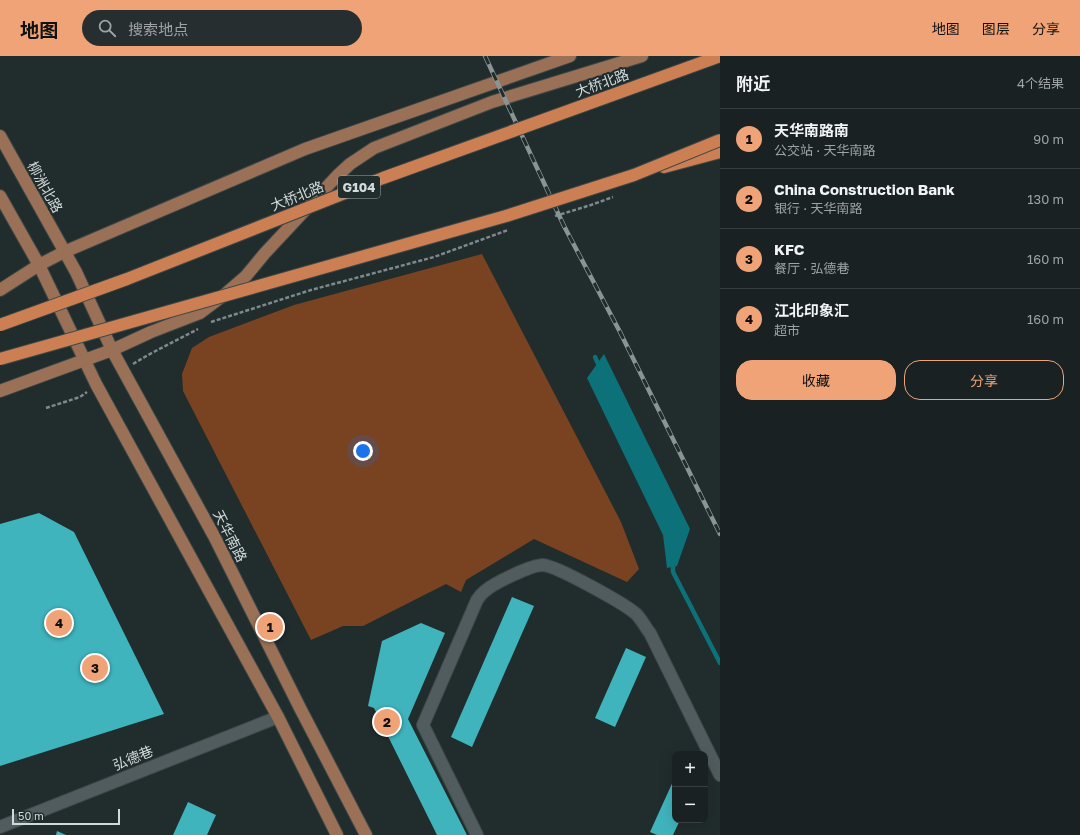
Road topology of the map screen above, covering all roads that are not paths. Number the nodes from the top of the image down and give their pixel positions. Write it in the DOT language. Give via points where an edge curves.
graph roads {
  1 [pos="570,56"];
  2 [pos="642,56"];
  3 [pos="720,56"];
  4 [pos="0,136"];
  5 [pos="720,140"];
  6 [pos="720,152"];
  7 [pos="634,175"];
  8 [pos="0,196"];
  9 [pos="64,252"];
  10 [pos="39,265"];
  11 [pos="0,290"];
  12 [pos="0,325"];
  13 [pos="112,350"];
  14 [pos="0,359"];
  15 [pos="85,360"];
  16 [pos="0,390"];
  17 [pos="278,717"];
  18 [pos="720,775"];
  19 [pos="0,827"];
  20 [pos="337,835"];
  21 [pos="366,835"];
  22 [pos="477,835"];
  1 -- 9 [label="main road" via="305,149"];
  2 -- 13 [label="main road" via="492,102 374,148 337,176 246,276 224,295 200,312"];
  3 -- 12 [label="highway, 大桥北路 / G104, bridge" via="383,178 127,279"];
  4 -- 9 [label="main road, 柳洲北路"];
  5 -- 7 [label="highway, bridge"];
  6 -- 7 [label="highway, bridge"];
  7 -- 14 [label="highway, bridge" via="409,245"];
  8 -- 10 [label="main road"];
  9 -- 10 [label="main road"];
  9 -- 13 [label="main road, 天华南路"];
  10 -- 11 [label="main road"];
  10 -- 15 [label="main road"];
  13 -- 15 [label="main road"];
  13 -- 21 [label="main road, 天华南路" via="214,538"];
  15 -- 16 [label="main road"];
  15 -- 17 [label="main road"];
  17 -- 19 [label="street, 弘德巷"];
  17 -- 20 [label="main road"];
  18 -- 22 [label="street" via="650,633 637,615 624,605 562,572 544,565 533,567 493,585 477,600 423,725"];
}
